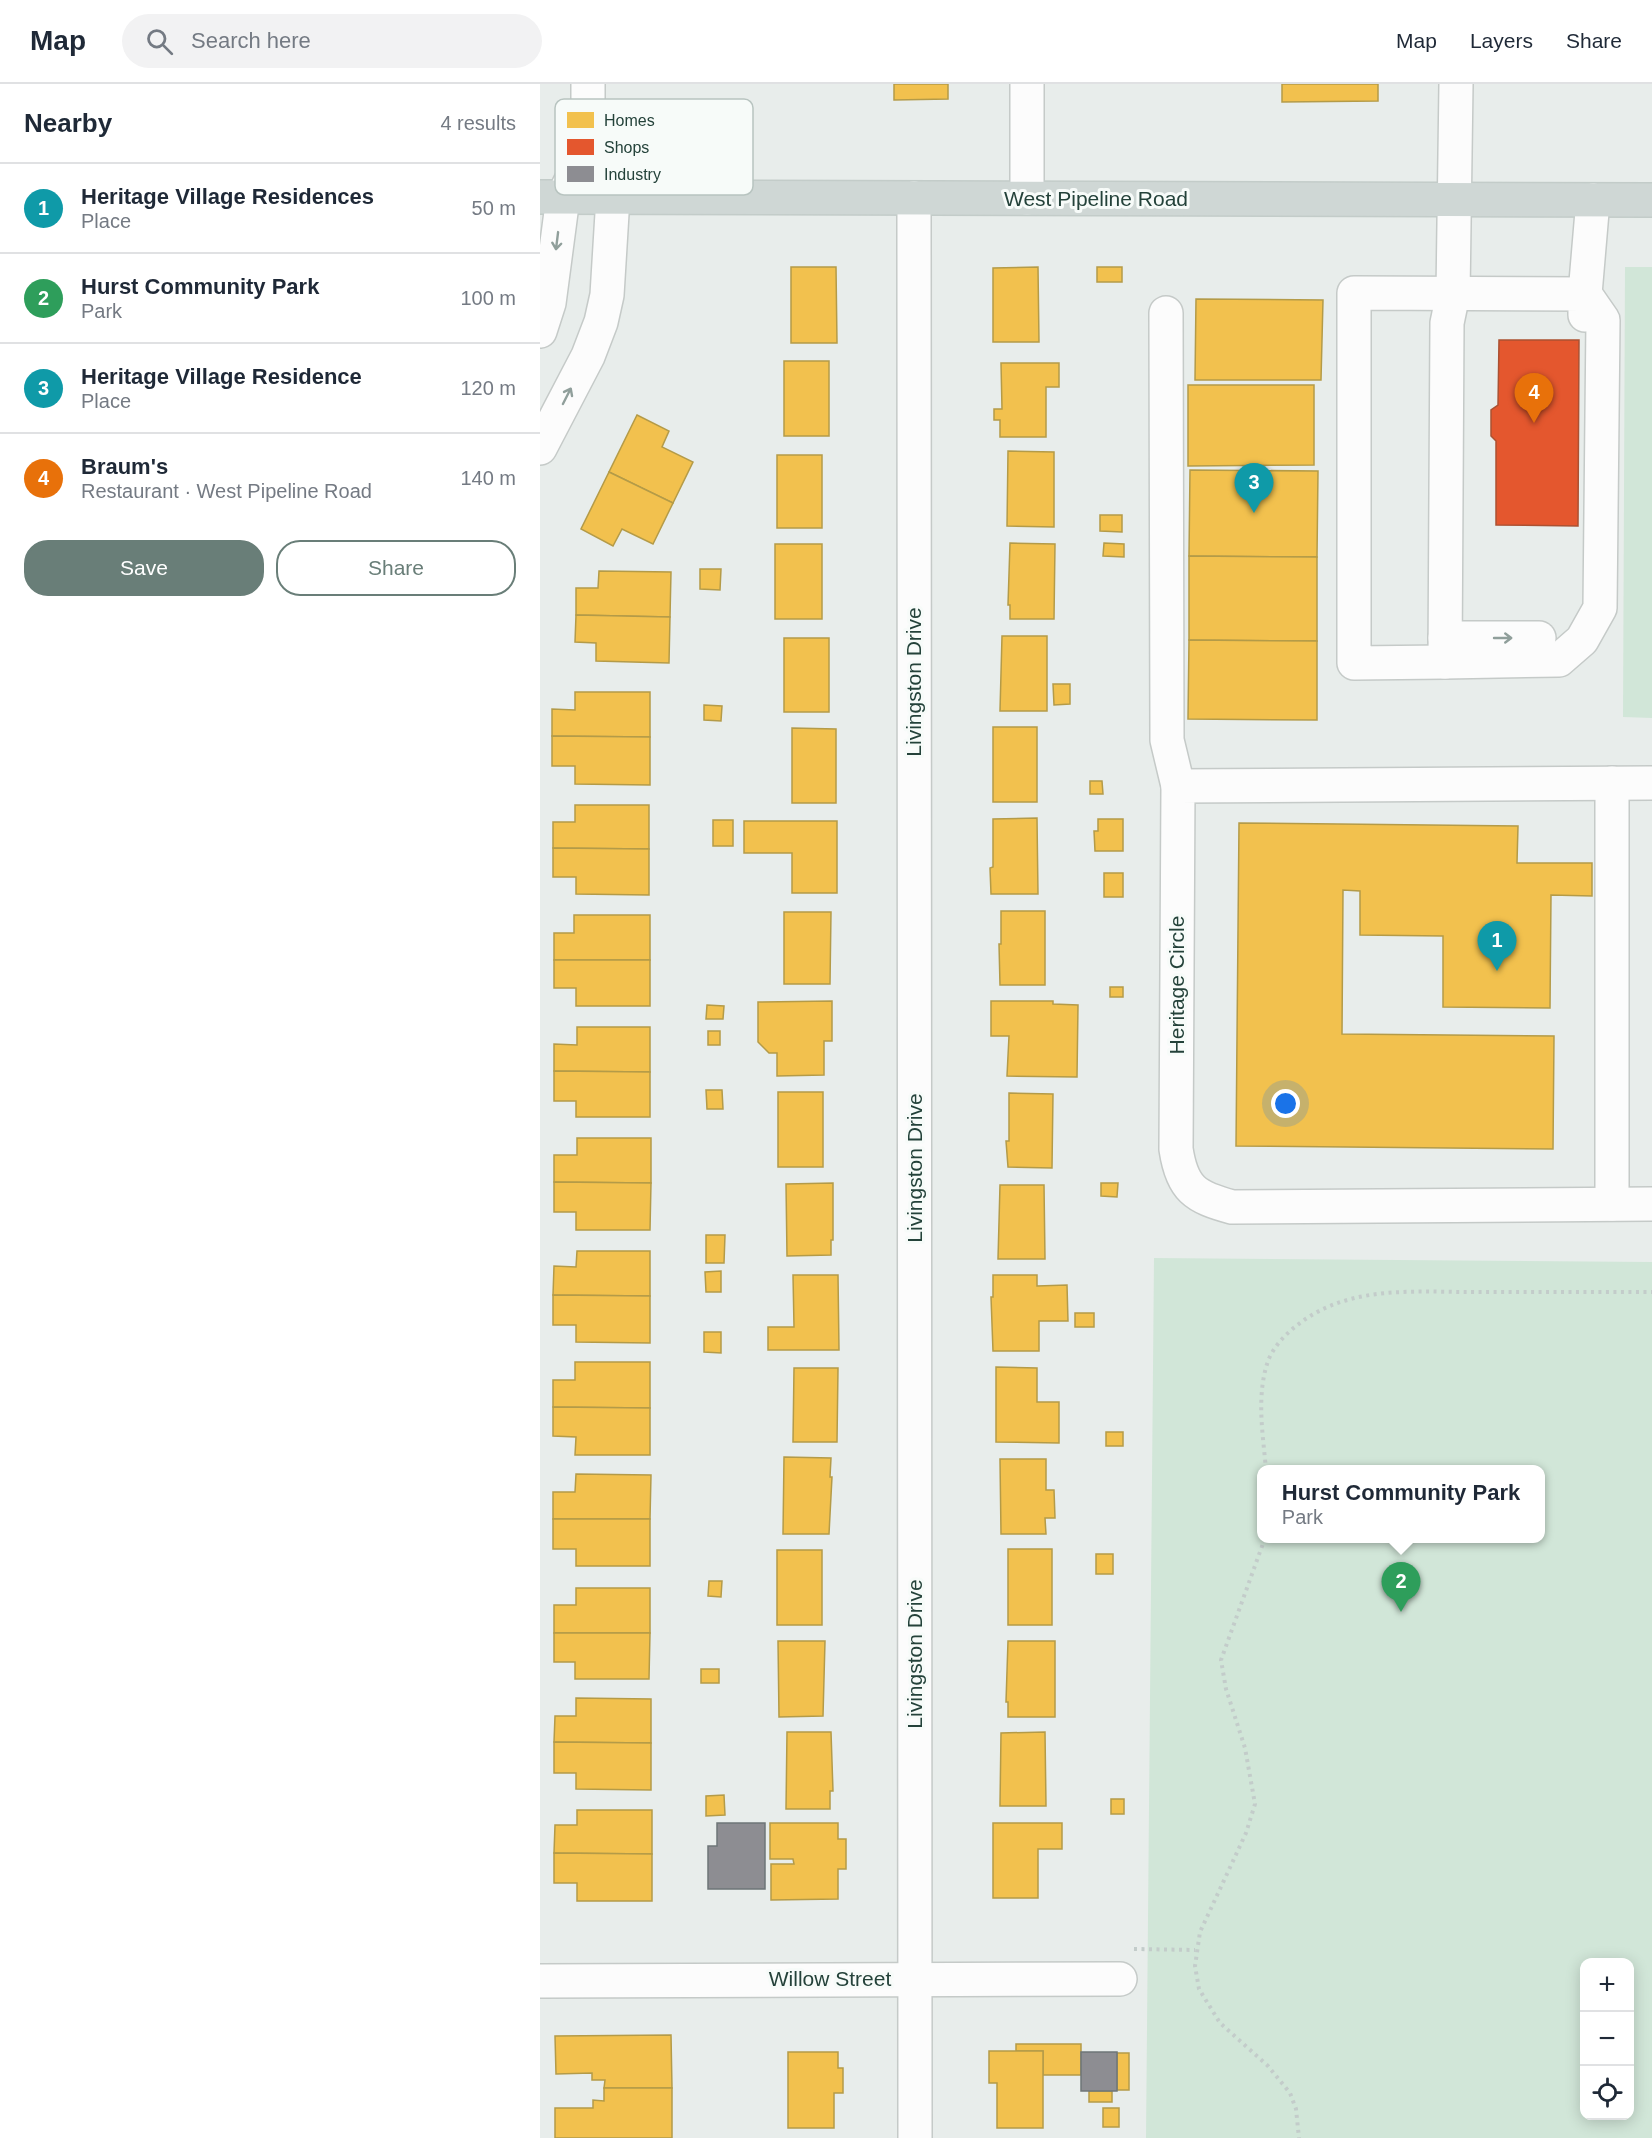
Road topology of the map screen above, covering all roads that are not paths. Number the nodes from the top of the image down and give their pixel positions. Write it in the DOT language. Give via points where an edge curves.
graph roads {
  1 [pos="1027,84"];
  2 [pos="1456,84"];
  3 [pos="551,197"];
  4 [pos="613,197"];
  5 [pos="914,198"];
  6 [pos="1027,198"];
  7 [pos="1455,200"];
  8 [pos="1593,200"];
  9 [pos="1652,200"];
  10 [pos="1453,294"];
  11 [pos="1585,294"];
  12 [pos="543,312"];
  13 [pos="1166,313"];
  14 [pos="544,431"];
  15 [pos="1445,650"];
  16 [pos="1612,783"];
  17 [pos="1652,783"];
  18 [pos="1178,786"];
  19 [pos="1612,1204"];
  20 [pos="1652,1204"];
  21 [pos="915,1979"];
  22 [pos="1120,1979"];
  23 [pos="540,1981"];
  24 [pos="915,2138"];
  1 -- 6 [label="street"];
  2 -- 7 [label="street"];
  3 -- 4 [label="main road, West Pipeline Road"];
  3 -- 12 [label="street, one-way"];
  4 -- 5 [label="main road, West Pipeline Road"];
  14 -- 4 [label="street, one-way" via="588,356 601,322 607,295"];
  5 -- 6 [label="main road, West Pipeline Road"];
  5 -- 21 [label="street, Livingston Drive"];
  6 -- 7 [label="main road, West Pipeline Road"];
  7 -- 8 [label="main road, West Pipeline Road"];
  7 -- 10 [label="street"];
  8 -- 9 [label="main road, West Pipeline Road"];
  8 -- 11 [label="street"];
  10 -- 11 [label="street"];
  10 -- 15 [label="street" via="1447,323"];
  10 -- 15 [label="street" via="1354,293 1354,663"];
  11 -- 15 [label="street" via="1587,593 1581,616 1568,632 1550,638"];
  13 -- 18 [label="street" via="1167,740"];
  16 -- 17 [label="street"];
  16 -- 18 [label="street"];
  16 -- 19 [label="street"];
  18 -- 19 [label="street, Heritage Circle" via="1176,1149 1179,1171 1189,1189 1206,1200 1232,1206"];
  19 -- 20 [label="street, Heritage Circle"];
  21 -- 22 [label="street, Willow Street"];
  21 -- 23 [label="street, Willow Street"];
  21 -- 24 [label="street, Livingston Drive"];
}
